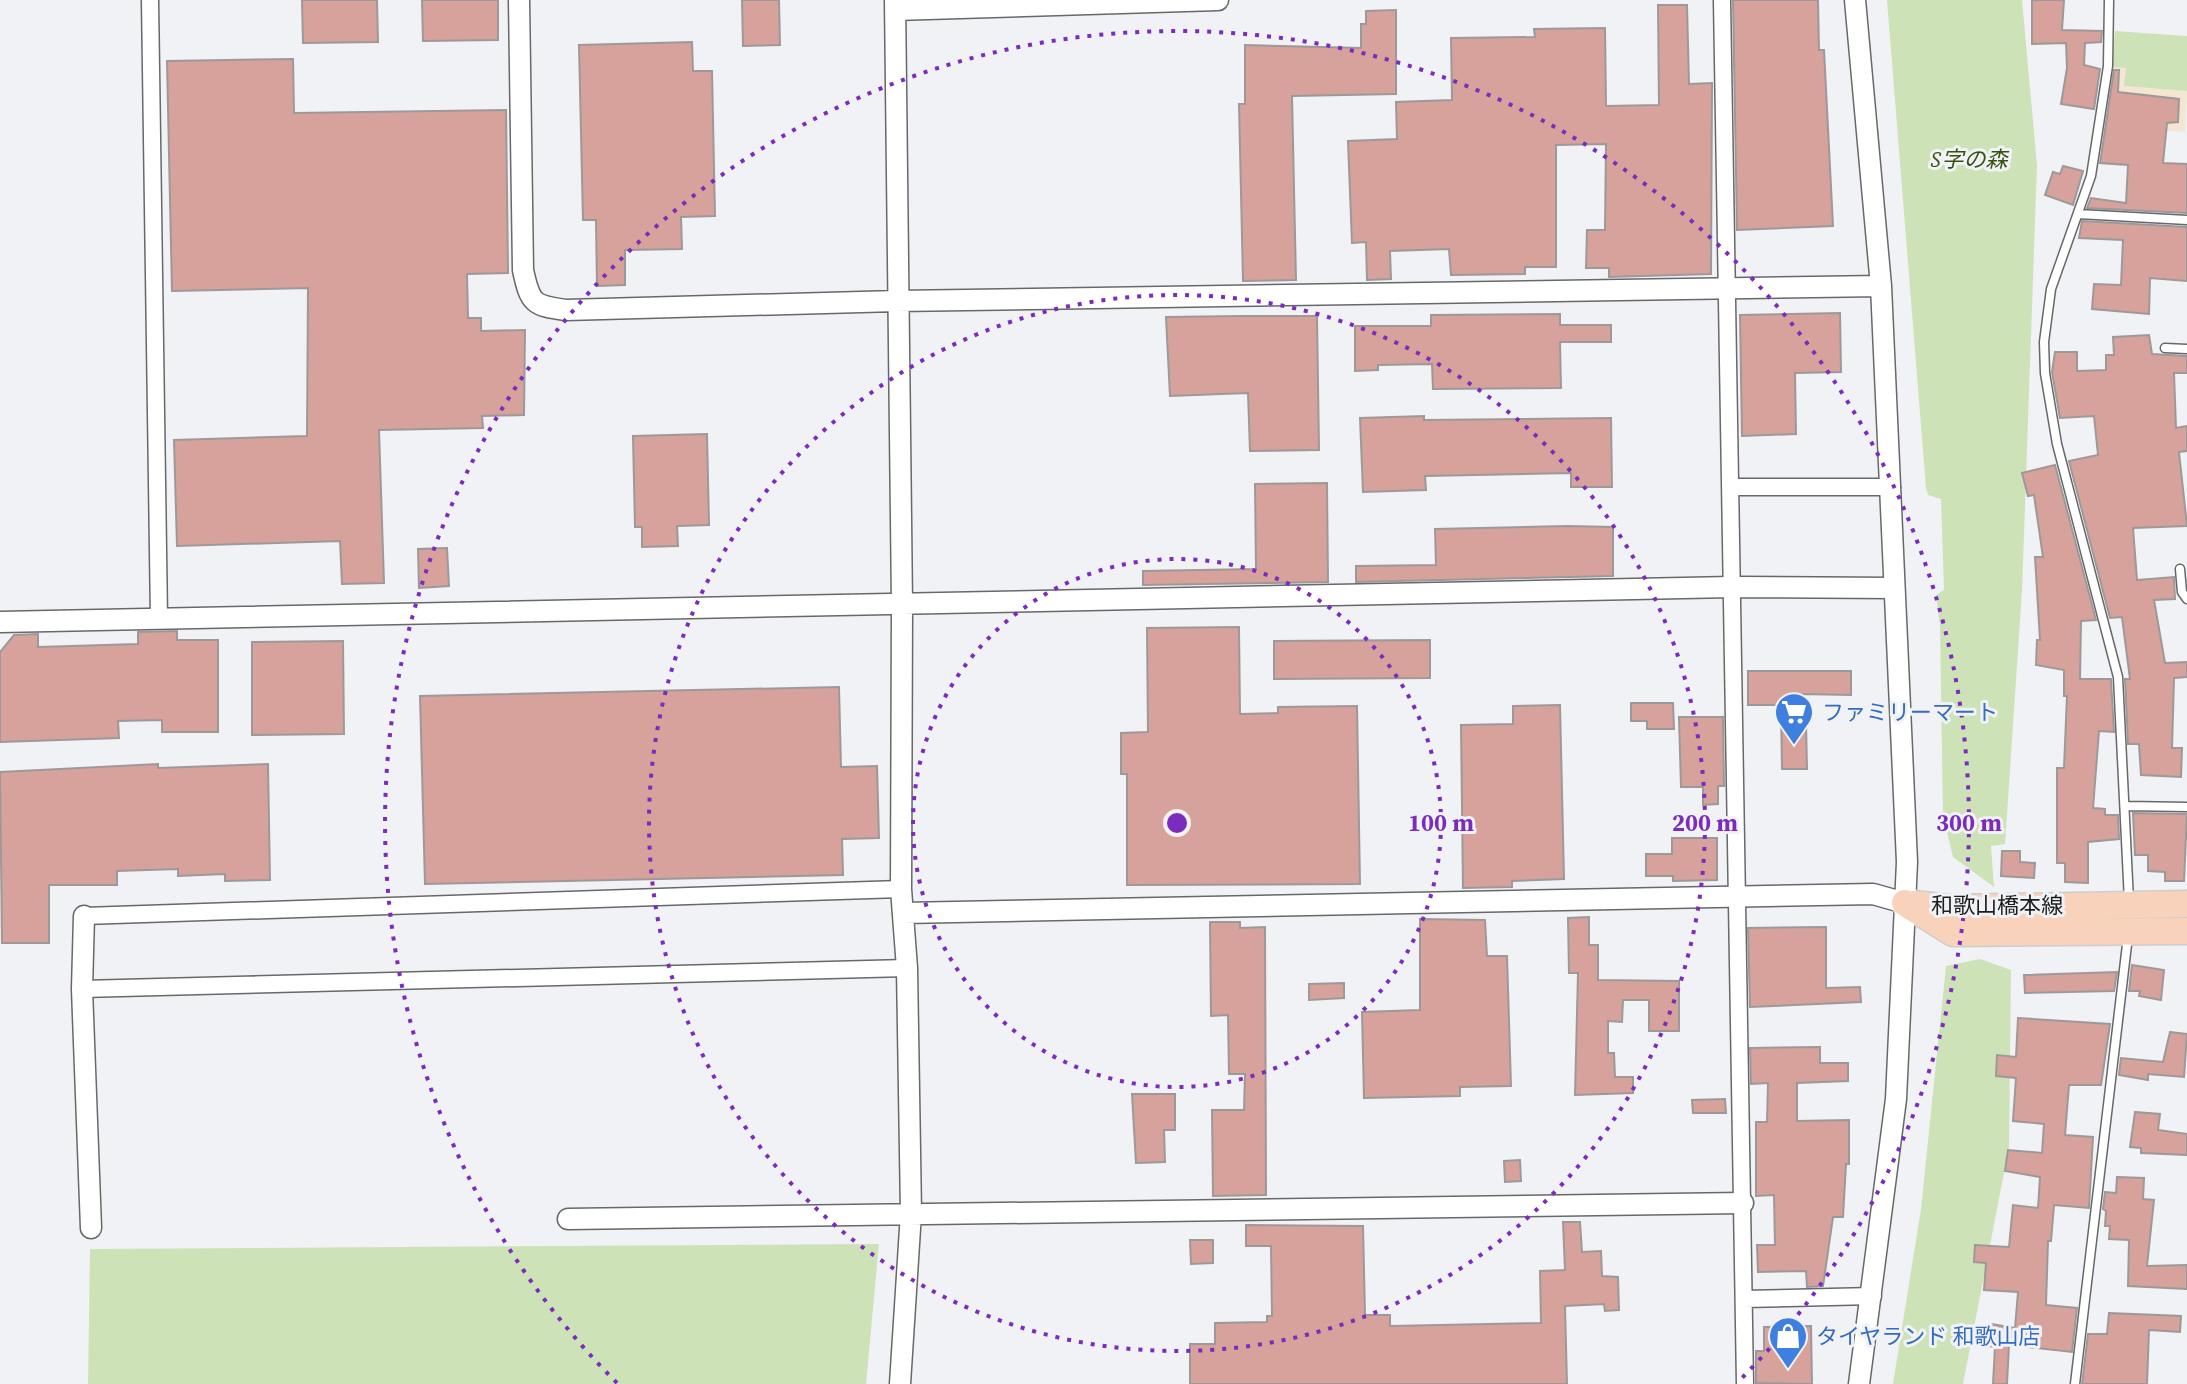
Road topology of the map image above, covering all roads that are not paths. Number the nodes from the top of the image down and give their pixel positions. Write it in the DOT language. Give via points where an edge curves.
graph roads {
  1 [pos="150,0"];
  2 [pos="519,0"];
  3 [pos="1218,0"];
  4 [pos="1722,0"];
  5 [pos="1855,0"];
  6 [pos="2109,0"];
  7 [pos="895,5"];
  8 [pos="2078,214"];
  9 [pos="2187,220"];
  10 [pos="1727,286"];
  11 [pos="1881,286"];
  12 [pos="897,301"];
  13 [pos="2165,348"];
  14 [pos="2187,349"];
  15 [pos="1731,487"];
  16 [pos="1892,487"];
  17 [pos="2180,569"];
  18 [pos="1732,587"];
  19 [pos="1894,588"];
  20 [pos="2187,599"];
  21 [pos="902,605"];
  22 [pos="159,619"];
  23 [pos="0,622"];
  24 [pos="2126,806"];
  25 [pos="2187,807"];
  26 [pos="901,889"];
  27 [pos="1738,897"];
  28 [pos="1905,903"];
  29 [pos="2187,904"];
  30 [pos="2129,905"];
  31 [pos="904,913"];
  32 [pos="84,916"];
  33 [pos="2187,931"];
  34 [pos="2128,932"];
  35 [pos="907,968"];
  36 [pos="82,989"];
  37 [pos="1743,1203"];
  38 [pos="911,1213"];
  39 [pos="568,1219"];
  40 [pos="91,1228"];
  41 [pos="1873,1296"];
  42 [pos="1744,1299"];
  43 [pos="900,1384"];
  44 [pos="1745,1384"];
  45 [pos="1859,1384"];
  46 [pos="2075,1384"];
  1 -- 22 [label="street"];
  2 -- 12 [label="street" via="523,270 528,295 539,306 566,310"];
  3 -- 7 [label="street"];
  4 -- 10 [label="street"];
  5 -- 11 [label="street"];
  6 -- 8 [label="lane" via="2108,66 2091,176"];
  7 -- 12 [label="street"];
  8 -- 9 [label="lane"];
  8 -- 24 [label="lane" via="2051,289 2045,373 2057,444 2118,677"];
  10 -- 11 [label="street"];
  10 -- 12 [label="street"];
  10 -- 15 [label="street"];
  11 -- 16 [label="street"];
  12 -- 21 [label="street"];
  13 -- 14 [label="lane"];
  15 -- 16 [label="street"];
  15 -- 18 [label="street"];
  16 -- 19 [label="street"];
  17 -- 20 [label="lane"];
  18 -- 19 [label="street"];
  18 -- 21 [label="street"];
  18 -- 27 [label="street"];
  19 -- 28 [label="street"];
  21 -- 22 [label="street"];
  21 -- 26 [label="street"];
  22 -- 23 [label="street"];
  24 -- 25 [label="lane"];
  24 -- 30 [label="lane"];
  26 -- 31 [label="street"];
  26 -- 32 [label="street"];
  27 -- 28 [label="street" via="1873,894"];
  27 -- 31 [label="street"];
  27 -- 37 [label="street"];
  28 -- 30 [label="main road, 和歌山橋本線" via="1951,908"];
  28 -- 34 [label="main road, 和歌山橋本線" via="1953,933"];
  28 -- 41 [label="street" via="1896,1099"];
  29 -- 30 [label="main road, 和歌山橋本線"];
  30 -- 34 [label="street"];
  31 -- 35 [label="street"];
  32 -- 36 [label="street"];
  33 -- 34 [label="main road, 和歌山橋本線"];
  34 -- 46 [label="lane"];
  35 -- 36 [label="street"];
  35 -- 38 [label="street"];
  36 -- 40 [label="street"];
  37 -- 38 [label="street"];
  37 -- 42 [label="street"];
  38 -- 39 [label="street"];
  38 -- 43 [label="street"];
  41 -- 42 [label="street"];
  41 -- 45 [label="street"];
  42 -- 44 [label="street"];
}
